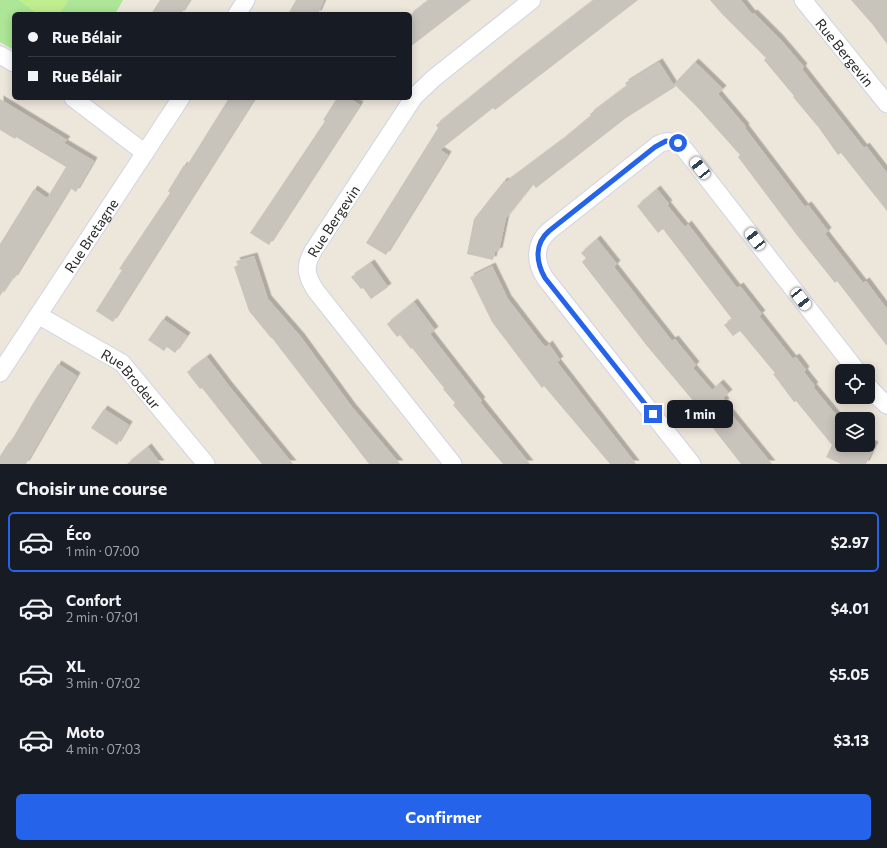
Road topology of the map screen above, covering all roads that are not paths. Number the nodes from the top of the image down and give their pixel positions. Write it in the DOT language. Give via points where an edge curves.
graph roads {
  1 [pos="246,0"];
  2 [pos="532,0"];
  3 [pos="803,0"];
  4 [pos="238,12"];
  5 [pos="0,56"];
  6 [pos="12,62"];
  7 [pos="76,100"];
  8 [pos="180,100"];
  9 [pos="887,104"];
  10 [pos="145,153"];
  11 [pos="38,315"];
  12 [pos="852,364"];
  13 [pos="0,373"];
  14 [pos="875,393"];
  15 [pos="887,405"];
  16 [pos="206,464"];
  17 [pos="453,464"];
  18 [pos="692,464"];
  1 -- 4 [label="street"];
  2 -- 17 [label="street, Rue Bergevin" via="414,97 313,251 306,269 309,281 316,291"];
  3 -- 9 [label="street, Rue Bergevin"];
  5 -- 6 [label="street"];
  7 -- 10 [label="street"];
  8 -- 10 [label="street, Rue Bretagne"];
  10 -- 11 [label="street, Rue Bretagne"];
  11 -- 13 [label="street, Rue Bretagne"];
  11 -- 16 [label="street, Rue Brodeur" via="122,363"];
  12 -- 18 [label="street" via="685,150 674,142 666,141 659,144 544,236 537,256 545,278"];
  14 -- 15 [label="street"];
}
